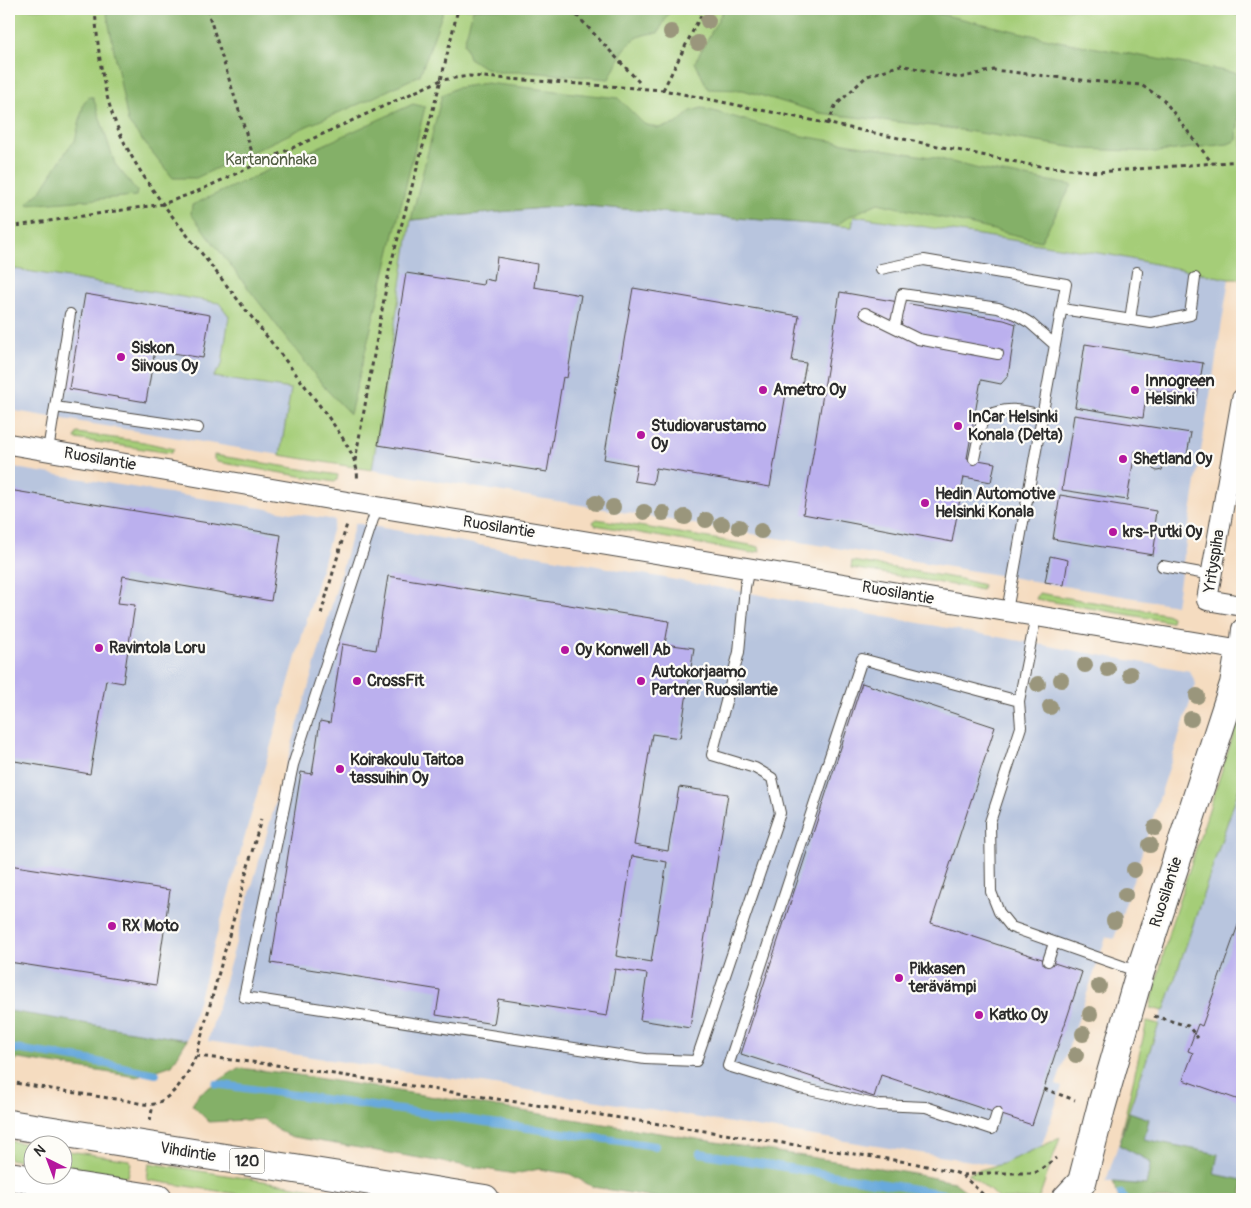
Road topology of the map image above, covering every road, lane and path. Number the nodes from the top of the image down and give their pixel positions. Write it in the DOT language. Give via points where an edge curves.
graph roads {
  1 [pos="95,9"];
  2 [pos="207,9"];
  3 [pos="458,9"];
  4 [pos="571,9"];
  5 [pos="704,9"];
  6 [pos="1209,9"];
  7 [pos="1242,15"];
  8 [pos="442,80"];
  9 [pos="639,82"];
  10 [pos="663,90"];
  11 [pos="828,124"];
  12 [pos="1242,161"];
  13 [pos="1212,164"];
  14 [pos="256,165"];
  15 [pos="162,204"];
  16 [pos="9,227"];
  17 [pos="1242,252"];
  18 [pos="882,269"];
  19 [pos="1137,272"];
  20 [pos="1195,278"];
  21 [pos="1238,283"];
  22 [pos="1062,309"];
  23 [pos="865,313"];
  24 [pos="70,314"];
  25 [pos="1130,320"];
  26 [pos="895,327"];
  27 [pos="1055,345"];
  28 [pos="998,354"];
  29 [pos="1242,399"];
  30 [pos="55,407"];
  31 [pos="1042,415"];
  32 [pos="198,428"];
  33 [pos="9,444"];
  34 [pos="48,450"];
  35 [pos="974,459"];
  36 [pos="354,461"];
  37 [pos="358,475"];
  38 [pos="377,507"];
  39 [pos="1162,566"];
  40 [pos="749,568"];
  41 [pos="1212,575"];
  42 [pos="1242,606"];
  43 [pos="1007,611"];
  44 [pos="1036,616"];
  45 [pos="1241,643"];
  46 [pos="1019,701"];
  47 [pos="1054,943"];
  48 [pos="1048,961"];
  49 [pos="1140,972"];
  50 [pos="1148,1015"];
  51 [pos="1198,1038"];
  52 [pos="9,1082"];
  53 [pos="1044,1089"];
  54 [pos="1075,1100"];
  55 [pos="997,1113"];
  56 [pos="9,1124"];
  57 [pos="1056,1158"];
  58 [pos="962,1175"];
  59 [pos="9,1176"];
  60 [pos="1079,1194"];
  61 [pos="158,1199"];
  62 [pos="485,1199"];
  63 [pos="988,1199"];
  1 -- 15 [label="path" via="106,92 118,129 136,166"];
  2 -- 14 [label="path"];
  3 -- 8 [label="path"];
  4 -- 9 [label="path"];
  5 -- 10 [label="path"];
  6 -- 7 [label="path"];
  8 -- 10 [label="path" via="469,76"];
  8 -- 14 [label="path"];
  8 -- 36 [label="path" via="389,271"];
  10 -- 11 [label="path"];
  11 -- 13 [label="path" via="1040,166 1098,172"];
  11 -- 13 [label="path" via="835,106 867,76 901,65 959,78 994,70 1141,85 1163,99"];
  12 -- 13 [label="path"];
  14 -- 15 [label="path"];
  15 -- 16 [label="path"];
  15 -- 36 [label="path" via="320,406"];
  17 -- 21 [label="path"];
  18 -- 22 [label="lane" via="924,260 1066,284"];
  19 -- 25 [label="lane"];
  20 -- 25 [label="lane" via="1190,315 1151,323"];
  22 -- 25 [label="lane"];
  22 -- 27 [label="lane"];
  23 -- 26 [label="lane"];
  24 -- 30 [label="lane"];
  26 -- 27 [label="lane" via="902,294 998,308 1030,323"];
  26 -- 28 [label="lane" via="918,339"];
  27 -- 31 [label="lane"];
  29 -- 41 [label="street, Yrityspiha"];
  30 -- 32 [label="lane"];
  30 -- 34 [label="lane"];
  31 -- 35 [label="lane" via="1019,409 1002,409 986,416"];
  31 -- 43 [label="lane"];
  33 -- 34 [label="street, Ruosilantie"];
  34 -- 38 [label="street, Ruosilantie"];
  36 -- 37 [label="path"];
  38 -- 40 [label="street, Ruosilantie"];
  38 -- 40 [label="lane" via="293,765 244,997 645,1060 696,1061 780,813 772,778 755,768 712,755 739,652"];
  39 -- 41 [label="lane"];
  40 -- 43 [label="street, Ruosilantie"];
  41 -- 42 [label="street, Yrityspiha" via="1207,600"];
  43 -- 44 [label="street, Ruosilantie"];
  44 -- 45 [label="street, Ruosilantie"];
  44 -- 46 [label="lane"];
  45 -- 49 [label="main road, Ruosilantie" via="1234,684"];
  46 -- 47 [label="lane" via="1021,727 990,822 991,892 999,912 1011,927"];
  46 -- 55 [label="lane" via="862,659 728,1066 800,1088 879,1105 926,1106 992,1129"];
  47 -- 48 [label="lane"];
  47 -- 49 [label="lane"];
  49 -- 60 [label="main road, Ruosilantie"];
  50 -- 51 [label="path" via="1188,1026"];
  52 -- 58 [label="path" via="153,1104 176,1088 191,1069 196,1056 269,1064 913,1164"];
  53 -- 54 [label="path"];
  56 -- 62 [label="main road, Vihdintie / 120"];
  57 -- 58 [label="path" via="1031,1173"];
  58 -- 63 [label="path"];
  59 -- 61 [label="main road"];
}
